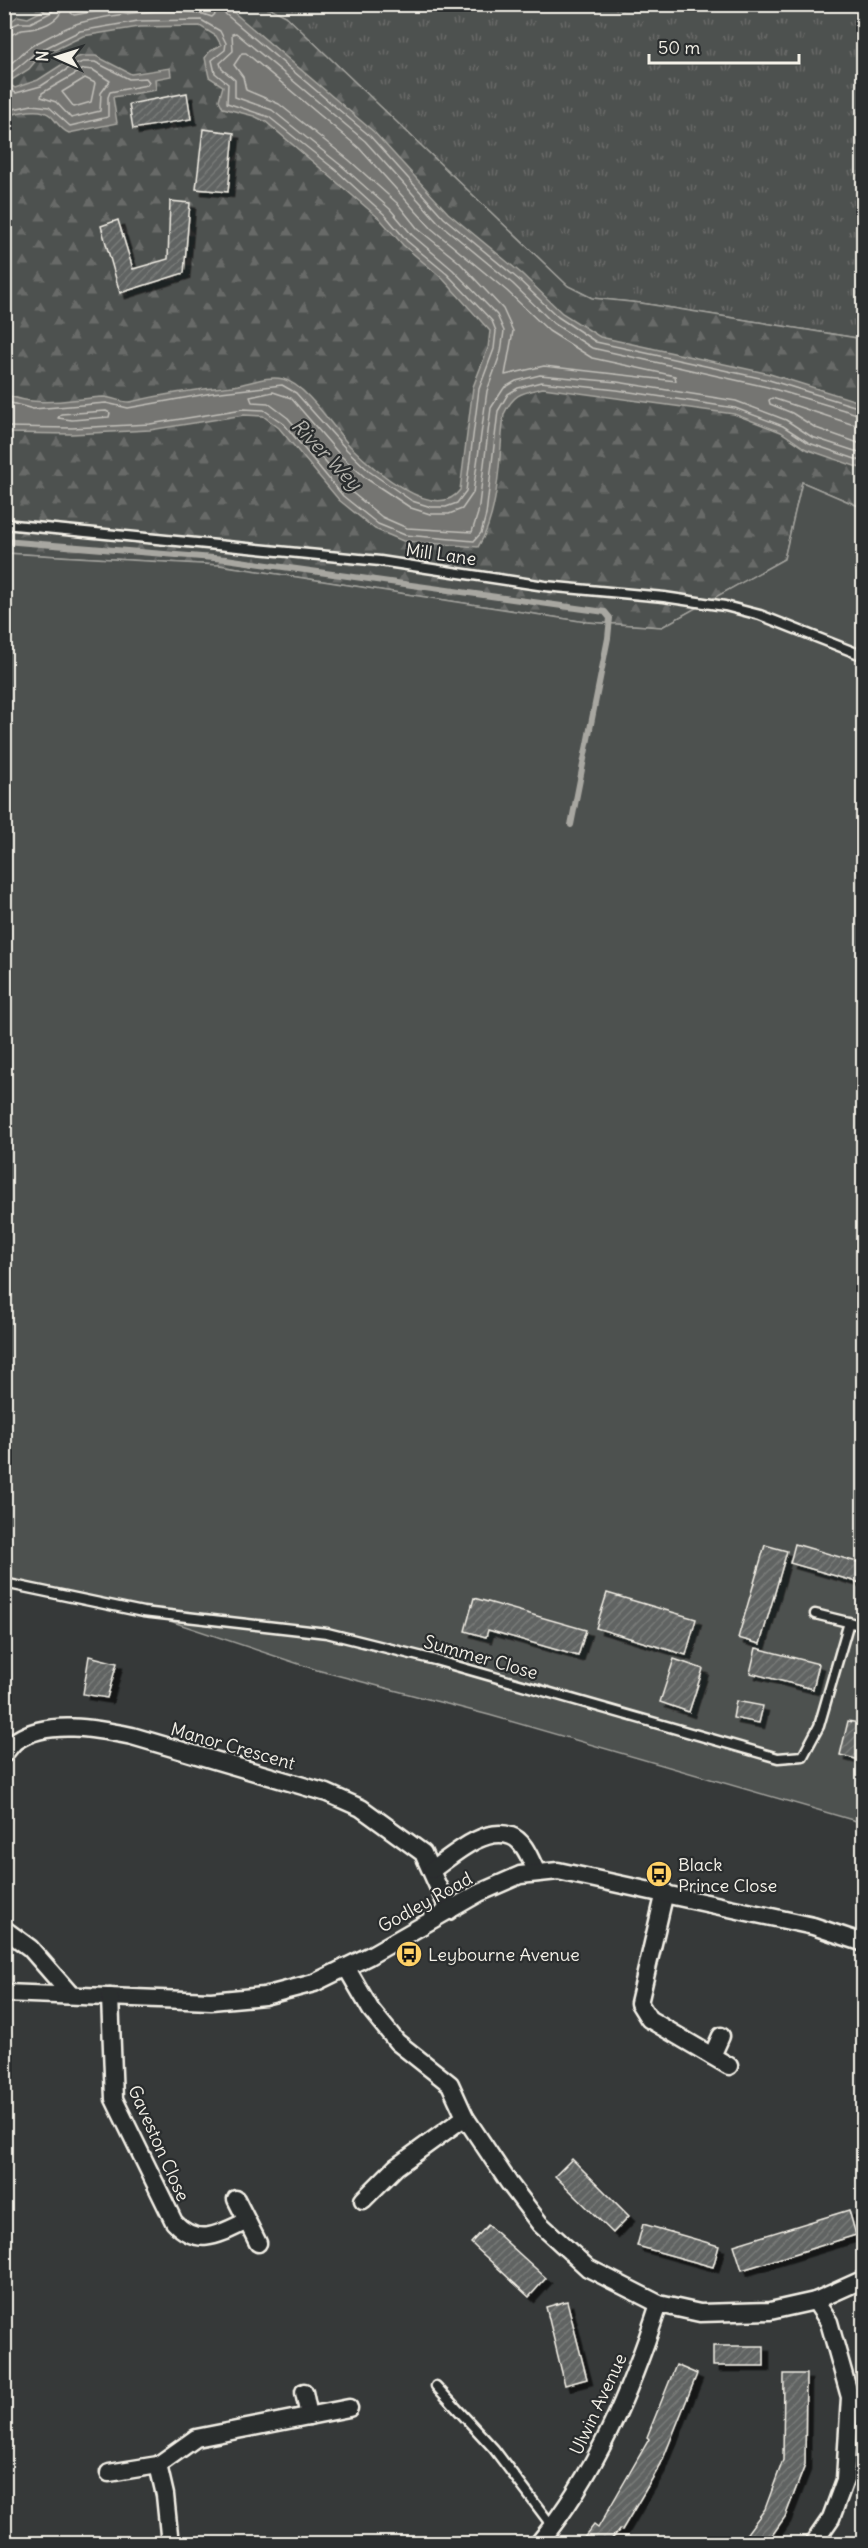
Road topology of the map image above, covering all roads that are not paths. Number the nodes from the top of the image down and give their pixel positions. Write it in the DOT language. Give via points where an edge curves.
graph roads {
  1 [pos="4,524"];
  2 [pos="864,656"];
  3 [pos="4,1583"];
  4 [pos="815,1614"];
  5 [pos="849,1622"];
  6 [pos="864,1626"];
  7 [pos="4,1754"];
  8 [pos="432,1870"];
  9 [pos="537,1873"];
  10 [pos="664,1892"];
  11 [pos="449,1911"];
  12 [pos="4,1929"];
  13 [pos="864,1943"];
  14 [pos="346,1967"];
  15 [pos="4,1993"];
  16 [pos="71,1995"];
  17 [pos="110,1997"];
  18 [pos="721,2036"];
  19 [pos="712,2056"];
  20 [pos="729,2066"];
  21 [pos="465,2117"];
  22 [pos="236,2199"];
  23 [pos="363,2200"];
  24 [pos="247,2221"];
  25 [pos="258,2243"];
  26 [pos="864,2279"];
  27 [pos="815,2301"];
  28 [pos="659,2304"];
  29 [pos="436,2386"];
  30 [pos="304,2392"];
  31 [pos="349,2408"];
  32 [pos="309,2416"];
  33 [pos="158,2465"];
  34 [pos="109,2473"];
  35 [pos="553,2526"];
  36 [pos="170,2544"];
  37 [pos="538,2544"];
  38 [pos="813,2544"];
  1 -- 2 [label="lane, Mill Lane" via="380,561 545,586 694,601 760,615"];
  3 -- 5 [label="lane, Summer Close" via="143,1612 327,1633 778,1758 803,1756"];
  4 -- 5 [label="lane"];
  5 -- 6 [label="lane"];
  7 -- 8 [label="street, Manor Crescent" via="16,1740 42,1730 102,1730 132,1736 327,1793 361,1808 423,1853"];
  8 -- 9 [label="street" via="457,1851 491,1834 512,1836 523,1846"];
  8 -- 11 [label="street, Manor Crescent"];
  9 -- 10 [label="street, Godley Road" via="558,1871"];
  9 -- 11 [label="street, Godley Road" via="520,1875"];
  10 -- 13 [label="street, Godley Road" via="813,1926"];
  10 -- 19 [label="street" via="639,2003 649,2019"];
  11 -- 14 [label="street, Godley Road"];
  12 -- 16 [label="street" via="30,1948"];
  14 -- 17 [label="street, Godley Road" via="314,1983 264,1996 211,2001"];
  14 -- 21 [label="street" via="371,2010 397,2042 450,2084"];
  15 -- 16 [label="street, Godley Road"];
  16 -- 17 [label="street, Godley Road"];
  17 -- 24 [label="street, Gaveston Close" via="114,2099 174,2222 185,2234 200,2237 217,2235"];
  18 -- 19 [label="street"];
  19 -- 20 [label="street"];
  21 -- 23 [label="street" via="396,2167"];
  21 -- 28 [label="street" via="540,2224 588,2268"];
  22 -- 24 [label="street"];
  24 -- 25 [label="street"];
  26 -- 27 [label="street"];
  27 -- 28 [label="street" via="770,2311 700,2313"];
  27 -- 38 [label="street" via="829,2322 850,2397 845,2480 831,2518"];
  28 -- 35 [label="street, Ulwin Avenue" via="642,2357 604,2444"];
  29 -- 35 [label="lane" via="494,2449"];
  30 -- 32 [label="street"];
  31 -- 32 [label="street"];
  32 -- 33 [label="street" via="196,2438"];
  33 -- 34 [label="street"];
  33 -- 36 [label="street"];
  35 -- 37 [label="street, Ulwin Avenue"];
}
